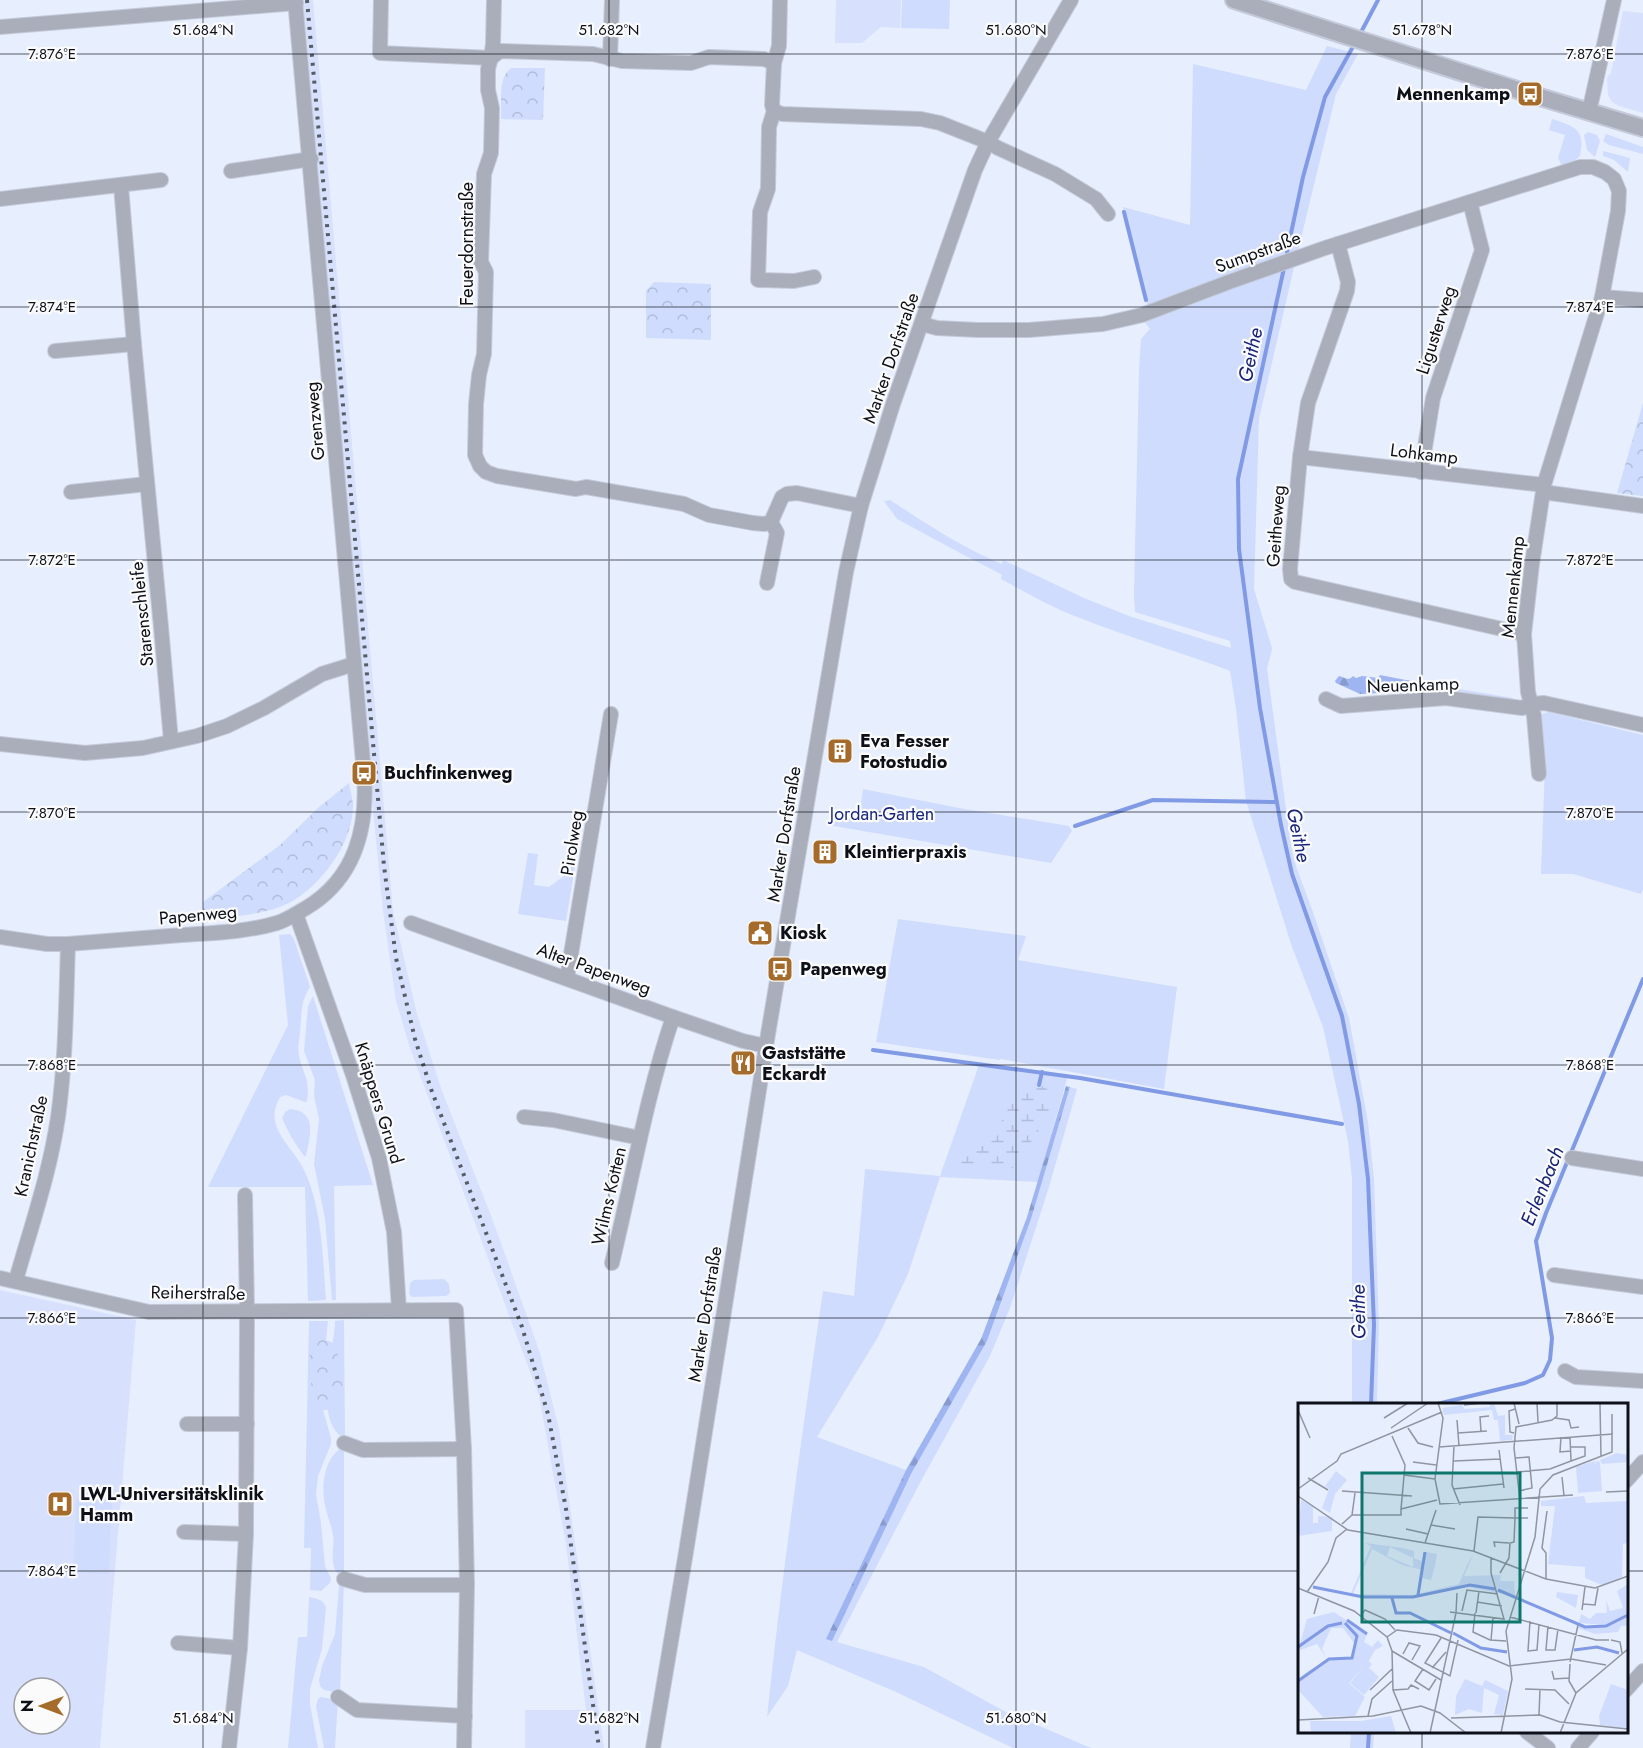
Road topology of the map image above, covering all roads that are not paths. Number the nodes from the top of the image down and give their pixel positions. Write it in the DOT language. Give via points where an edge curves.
graph roads {
  1 [pos="381,0"];
  2 [pos="494,0"];
  3 [pos="612,0"];
  4 [pos="780,0"];
  5 [pos="1071,0"];
  6 [pos="1234,0"];
  7 [pos="1614,0"];
  8 [pos="296,1"];
  9 [pos="191,5"];
  10 [pos="0,27"];
  11 [pos="490,58"];
  12 [pos="610,59"];
  13 [pos="774,63"];
  14 [pos="774,111"];
  15 [pos="1589,112"];
  16 [pos="1643,128"];
  17 [pos="988,141"];
  18 [pos="311,159"];
  19 [pos="1600,169"];
  20 [pos="231,171"];
  21 [pos="161,180"];
  22 [pos="121,186"];
  23 [pos="0,199"];
  24 [pos="1470,202"];
  25 [pos="1108,214"];
  26 [pos="1338,244"];
  27 [pos="814,277"];
  28 [pos="1602,297"];
  29 [pos="1643,300"];
  30 [pos="922,324"];
  31 [pos="134,344"];
  32 [pos="55,351"];
  33 [pos="1300,457"];
  34 [pos="1421,472"];
  35 [pos="147,484"];
  36 [pos="1543,489"];
  37 [pos="70,492"];
  38 [pos="861,506"];
  39 [pos="1643,506"];
  40 [pos="771,522"];
  41 [pos="767,583"];
  42 [pos="1524,634"];
  43 [pos="354,664"];
  44 [pos="1326,699"];
  45 [pos="1532,704"];
  46 [pos="611,714"];
  47 [pos="1643,724"];
  48 [pos="171,741"];
  49 [pos="0,744"];
  50 [pos="1539,774"];
  51 [pos="359,839"];
  52 [pos="296,914"];
  53 [pos="411,923"];
  54 [pos="0,937"];
  55 [pos="68,944"];
  56 [pos="567,978"];
  57 [pos="674,1017"];
  58 [pos="766,1046"];
  59 [pos="524,1118"];
  60 [pos="640,1138"];
  61 [pos="1572,1158"];
  62 [pos="1643,1169"];
  63 [pos="245,1195"];
  64 [pos="612,1263"];
  65 [pos="1554,1275"];
  66 [pos="0,1278"];
  67 [pos="16,1281"];
  68 [pos="1643,1287"];
  69 [pos="399,1310"];
  70 [pos="247,1312"];
  71 [pos="1565,1371"];
  72 [pos="1643,1381"];
  73 [pos="187,1424"];
  74 [pos="247,1424"];
  75 [pos="344,1443"];
  76 [pos="464,1449"];
  77 [pos="1643,1462"];
  78 [pos="1628,1479"];
  79 [pos="184,1532"];
  80 [pos="246,1534"];
  81 [pos="344,1579"];
  82 [pos="467,1586"];
  83 [pos="178,1643"];
  84 [pos="240,1648"];
  85 [pos="1643,1671"];
  86 [pos="1628,1688"];
  87 [pos="338,1697"];
  88 [pos="465,1716"];
  89 [pos="1529,1733"];
  90 [pos="1590,1733"];
  91 [pos="229,1748"];
  92 [pos="464,1748"];
  93 [pos="653,1748"];
  94 [pos="1548,1748"];
  95 [pos="1578,1748"];
  1 -- 11 [label="street" via="380,53"];
  2 -- 11 [label="street"];
  3 -- 12 [label="street"];
  4 -- 13 [label="street" via="779,46"];
  5 -- 17 [label="street, Marker Dorfstraße"];
  6 -- 15 [label="street"];
  7 -- 15 [label="street"];
  8 -- 9 [label="street"];
  8 -- 18 [label="street, Grenzweg"];
  9 -- 10 [label="street"];
  11 -- 12 [label="street" via="500,51 592,54"];
  11 -- 40 [label="street, Feuerdornstraße" via="488,90 492,108 490,153 484,174 481,262 486,272 484,354 476,404 475,455 480,466 497,476 684,504 709,515 753,523"];
  12 -- 13 [label="street" via="691,63 709,57 764,59"];
  13 -- 14 [label="street"];
  14 -- 17 [label="street" via="921,119"];
  14 -- 27 [label="street" via="769,127 768,189 760,212 758,280"];
  15 -- 16 [label="street"];
  17 -- 25 [label="street" via="1055,174 1096,199"];
  17 -- 30 [label="street, Marker Dorfstraße"];
  18 -- 20 [label="street"];
  18 -- 43 [label="street, Grenzweg"];
  19 -- 24 [label="street, Sumpstraße" via="1580,167"];
  19 -- 28 [label="street, Mennenkamp" via="1614,179 1619,191"];
  21 -- 22 [label="street"];
  22 -- 23 [label="street"];
  22 -- 31 [label="street, Starenschleife"];
  24 -- 26 [label="street, Sumpstraße"];
  24 -- 34 [label="street, Ligusterweg" via="1482,250 1433,398"];
  26 -- 30 [label="street, Sumpstraße" via="1148,313 1103,324 978,330"];
  26 -- 33 [label="street, Geitheweg" via="1347,291 1308,403"];
  28 -- 29 [label="street"];
  28 -- 36 [label="street, Mennenkamp"];
  30 -- 38 [label="street, Marker Dorfstraße"];
  31 -- 32 [label="street"];
  31 -- 35 [label="street, Starenschleife"];
  33 -- 34 [label="street, Lohkamp"];
  33 -- 42 [label="street, Geitheweg" via="1291,579"];
  34 -- 36 [label="street, Lohkamp"];
  35 -- 37 [label="street"];
  35 -- 48 [label="street, Starenschleife"];
  36 -- 39 [label="street, Lohkamp"];
  36 -- 42 [label="street, Mennenkamp"];
  38 -- 40 [label="street" via="787,494"];
  38 -- 58 [label="street, Marker Dorfstraße" via="846,572"];
  40 -- 41 [label="street" via="777,533"];
  42 -- 45 [label="street, Mennenkamp"];
  43 -- 48 [label="street" via="322,674 227,726"];
  43 -- 51 [label="street, Grenzweg" via="365,791"];
  44 -- 45 [label="street, Neuenkamp" via="1341,706 1446,698 1522,708"];
  45 -- 47 [label="street, Neuenkamp" via="1544,703"];
  45 -- 50 [label="street, Mennenkamp"];
  46 -- 56 [label="street, Pirolweg"];
  48 -- 49 [label="street" via="85,753"];
  51 -- 52 [label="street, Papenweg" via="338,881"];
  52 -- 55 [label="street, Papenweg" via="280,922 246,929"];
  52 -- 69 [label="street, Knäppers Grund" via="379,1158 394,1232"];
  53 -- 56 [label="street, Alter Papenweg"];
  54 -- 55 [label="street, Papenweg"];
  55 -- 67 [label="street, Kranichstraße" via="65,1056 57,1119"];
  56 -- 57 [label="street, Alter Papenweg"];
  57 -- 58 [label="street, Alter Papenweg"];
  57 -- 60 [label="street, Wilms Kotten"];
  58 -- 93 [label="street, Marker Dorfstraße"];
  59 -- 60 [label="street, Wilms Kotten"];
  60 -- 64 [label="street, Wilms Kotten"];
  61 -- 62 [label="street"];
  63 -- 70 [label="street"];
  65 -- 68 [label="street"];
  66 -- 67 [label="street, Reiherstraße"];
  67 -- 70 [label="street, Reiherstraße" via="149,1312"];
  69 -- 70 [label="street, Reiherstraße"];
  69 -- 76 [label="street, Reiherstraße" via="456,1310"];
  70 -- 74 [label="street"];
  71 -- 72 [label="street" via="1576,1377"];
  73 -- 74 [label="street"];
  74 -- 80 [label="street"];
  75 -- 76 [label="street" via="363,1450"];
  76 -- 82 [label="street"];
  77 -- 78 [label="street"];
  79 -- 80 [label="street"];
  80 -- 84 [label="street"];
  81 -- 82 [label="street" via="365,1585"];
  82 -- 88 [label="street"];
  83 -- 84 [label="street"];
  84 -- 91 [label="street"];
  85 -- 86 [label="street"];
  87 -- 88 [label="street" via="357,1710"];
  88 -- 92 [label="street"];
  89 -- 94 [label="street"];
  90 -- 95 [label="street"];
}
